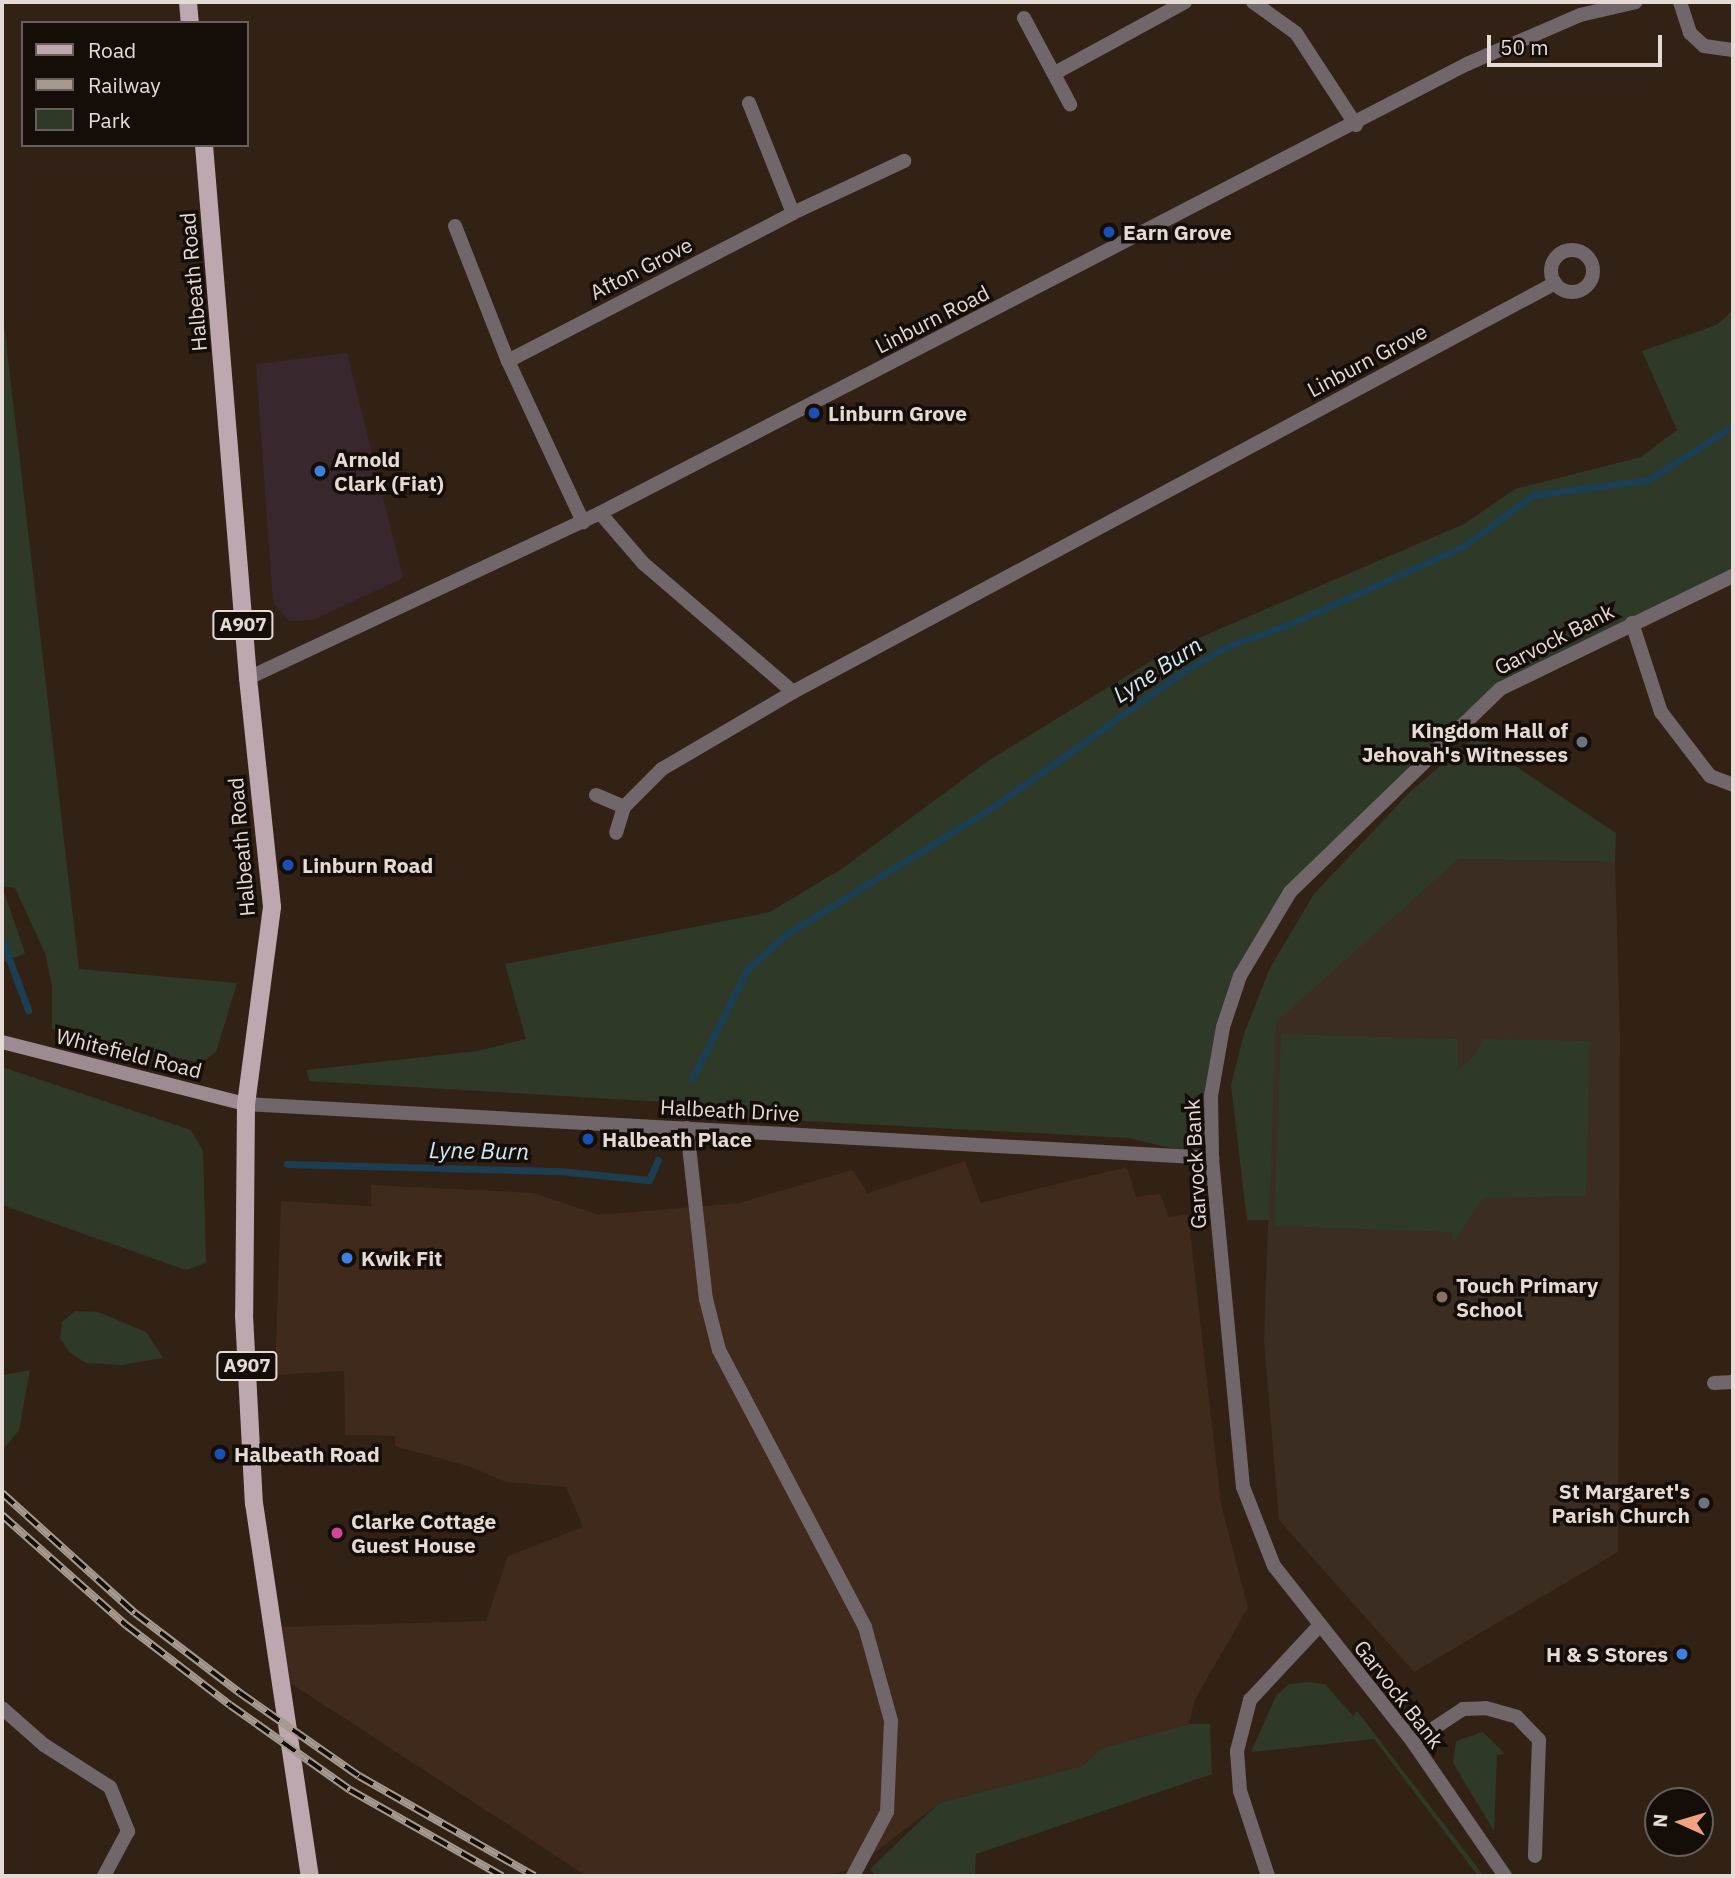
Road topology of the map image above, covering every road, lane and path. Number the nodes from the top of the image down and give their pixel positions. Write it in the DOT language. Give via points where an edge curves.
graph roads {
  1 [pos="188,2"];
  2 [pos="1185,2"];
  3 [pos="1254,2"];
  4 [pos="1636,2"];
  5 [pos="1680,2"];
  6 [pos="1024,18"];
  7 [pos="190,21"];
  8 [pos="1732,53"];
  9 [pos="1055,74"];
  10 [pos="749,103"];
  11 [pos="1070,104"];
  12 [pos="1356,125"];
  13 [pos="204,147"];
  14 [pos="904,161"];
  15 [pos="793,213"];
  16 [pos="455,226"];
  17 [pos="1555,283"];
  18 [pos="508,361"];
  19 [pos="600,513"];
  20 [pos="583,522"];
  21 [pos="1733,576"];
  22 [pos="1632,623"];
  23 [pos="248,678"];
  24 [pos="793,692"];
  25 [pos="1733,785"];
  26 [pos="596,795"];
  27 [pos="624,807"];
  28 [pos="617,833"];
  29 [pos="2,1042"];
  30 [pos="246,1104"];
  31 [pos="687,1128"];
  32 [pos="1212,1158"];
  33 [pos="1733,1382"];
  34 [pos="1714,1383"];
  35 [pos="1319,1626"];
  36 [pos="2,1708"];
  37 [pos="1413,1742"];
  38 [pos="1535,1856"];
  39 [pos="104,1876"];
  40 [pos="310,1876"];
  41 [pos="853,1876"];
  42 [pos="1268,1876"];
  43 [pos="1505,1876"];
  1 -- 7 [label="main road"];
  2 -- 9 [label="street"];
  3 -- 12 [label="street" via="1296,33"];
  4 -- 12 [label="street, Linburn Road" via="1580,15 1466,64"];
  5 -- 8 [label="street" via="1690,33 1704,46"];
  6 -- 9 [label="street"];
  9 -- 11 [label="street"];
  10 -- 15 [label="street"];
  12 -- 19 [label="street, Linburn Road"];
  13 -- 23 [label="main road, Halbeath Road / A907"];
  14 -- 15 [label="street, Afton Grove"];
  15 -- 18 [label="street, Afton Grove"];
  16 -- 18 [label="street"];
  17 -- 24 [label="street, Linburn Grove"];
  18 -- 20 [label="street"];
  19 -- 20 [label="street, Linburn Road"];
  19 -- 24 [label="street" via="643,563"];
  20 -- 23 [label="street, Linburn Road"];
  21 -- 22 [label="street, Garvock Bank"];
  22 -- 25 [label="street" via="1661,712 1710,776"];
  22 -- 32 [label="street, Garvock Bank" via="1500,689 1290,892 1240,976 1223,1027 1211,1096"];
  23 -- 30 [label="main road, Halbeath Road / A907" via="272,907"];
  24 -- 27 [label="street, Linburn Grove" via="662,769"];
  26 -- 27 [label="street"];
  27 -- 28 [label="street, Linburn Grove"];
  29 -- 30 [label="main road, Whitefield Road"];
  30 -- 31 [label="street, Halbeath Drive"];
  30 -- 40 [label="main road, Halbeath Road / A907" via="244,1315 254,1503"];
  31 -- 32 [label="street, Halbeath Drive"];
  31 -- 41 [label="street" via="706,1298 719,1350 864,1627 891,1720 887,1812"];
  32 -- 35 [label="street, Garvock Bank" via="1243,1487 1274,1566"];
  33 -- 34 [label="street"];
  35 -- 37 [label="street, Garvock Bank"];
  35 -- 42 [label="street" via="1250,1700 1237,1751 1240,1791"];
  36 -- 39 [label="street" via="44,1745 110,1787 128,1831"];
  37 -- 38 [label="street" via="1463,1709 1486,1708 1517,1717 1539,1740"];
  37 -- 43 [label="street, Garvock Bank"];
}
